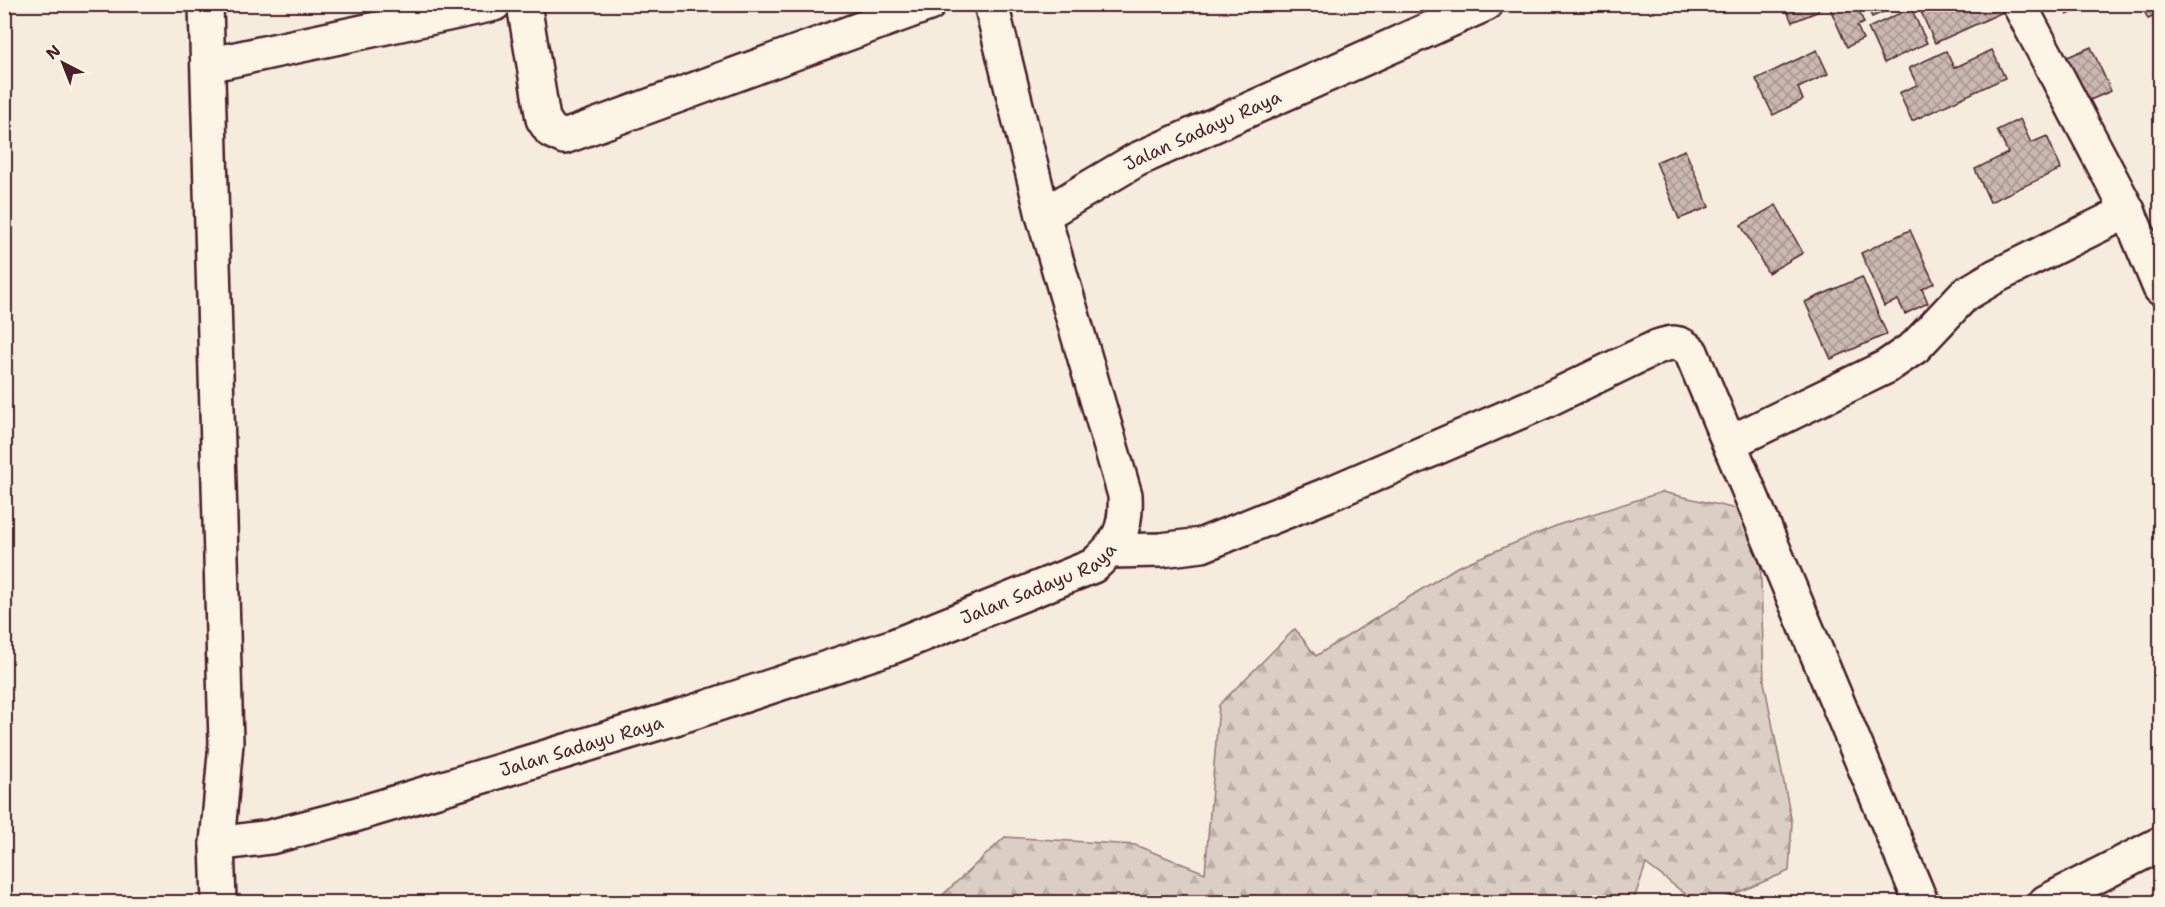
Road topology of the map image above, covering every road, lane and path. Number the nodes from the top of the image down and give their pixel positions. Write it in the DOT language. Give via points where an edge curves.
graph roads {
  1 [pos="206,4"];
  2 [pos="494,4"];
  3 [pos="524,4"];
  4 [pos="928,4"];
  5 [pos="991,4"];
  6 [pos="1486,4"];
  7 [pos="2019,4"];
  8 [pos="208,65"];
  9 [pos="2127,211"];
  10 [pos="1043,215"];
  11 [pos="2160,288"];
  12 [pos="1729,443"];
  13 [pos="1110,551"];
  14 [pos="217,844"];
  15 [pos="2160,844"];
  16 [pos="219,903"];
  17 [pos="1921,903"];
  18 [pos="2046,903"];
  1 -- 8 [label="street"];
  2 -- 8 [label="street"];
  3 -- 4 [label="street" via="543,119 551,131 564,137"];
  5 -- 10 [label="street"];
  6 -- 10 [label="street, Jalan Sadayu Raya" via="1136,160"];
  7 -- 9 [label="street"];
  8 -- 14 [label="street" via="226,743"];
  9 -- 11 [label="street"];
  9 -- 12 [label="street" via="1964,295 1915,347 1886,367"];
  10 -- 13 [label="street, Jalan Sadayu Raya" via="1125,495 1126,520"];
  12 -- 13 [label="street" via="1691,352 1674,342 1351,485 1202,545"];
  12 -- 17 [label="street"];
  13 -- 14 [label="street, Jalan Sadayu Raya" via="1093,566 1074,575 873,653 675,718 388,806 270,837"];
  14 -- 16 [label="street"];
  15 -- 18 [label="street"];
}
